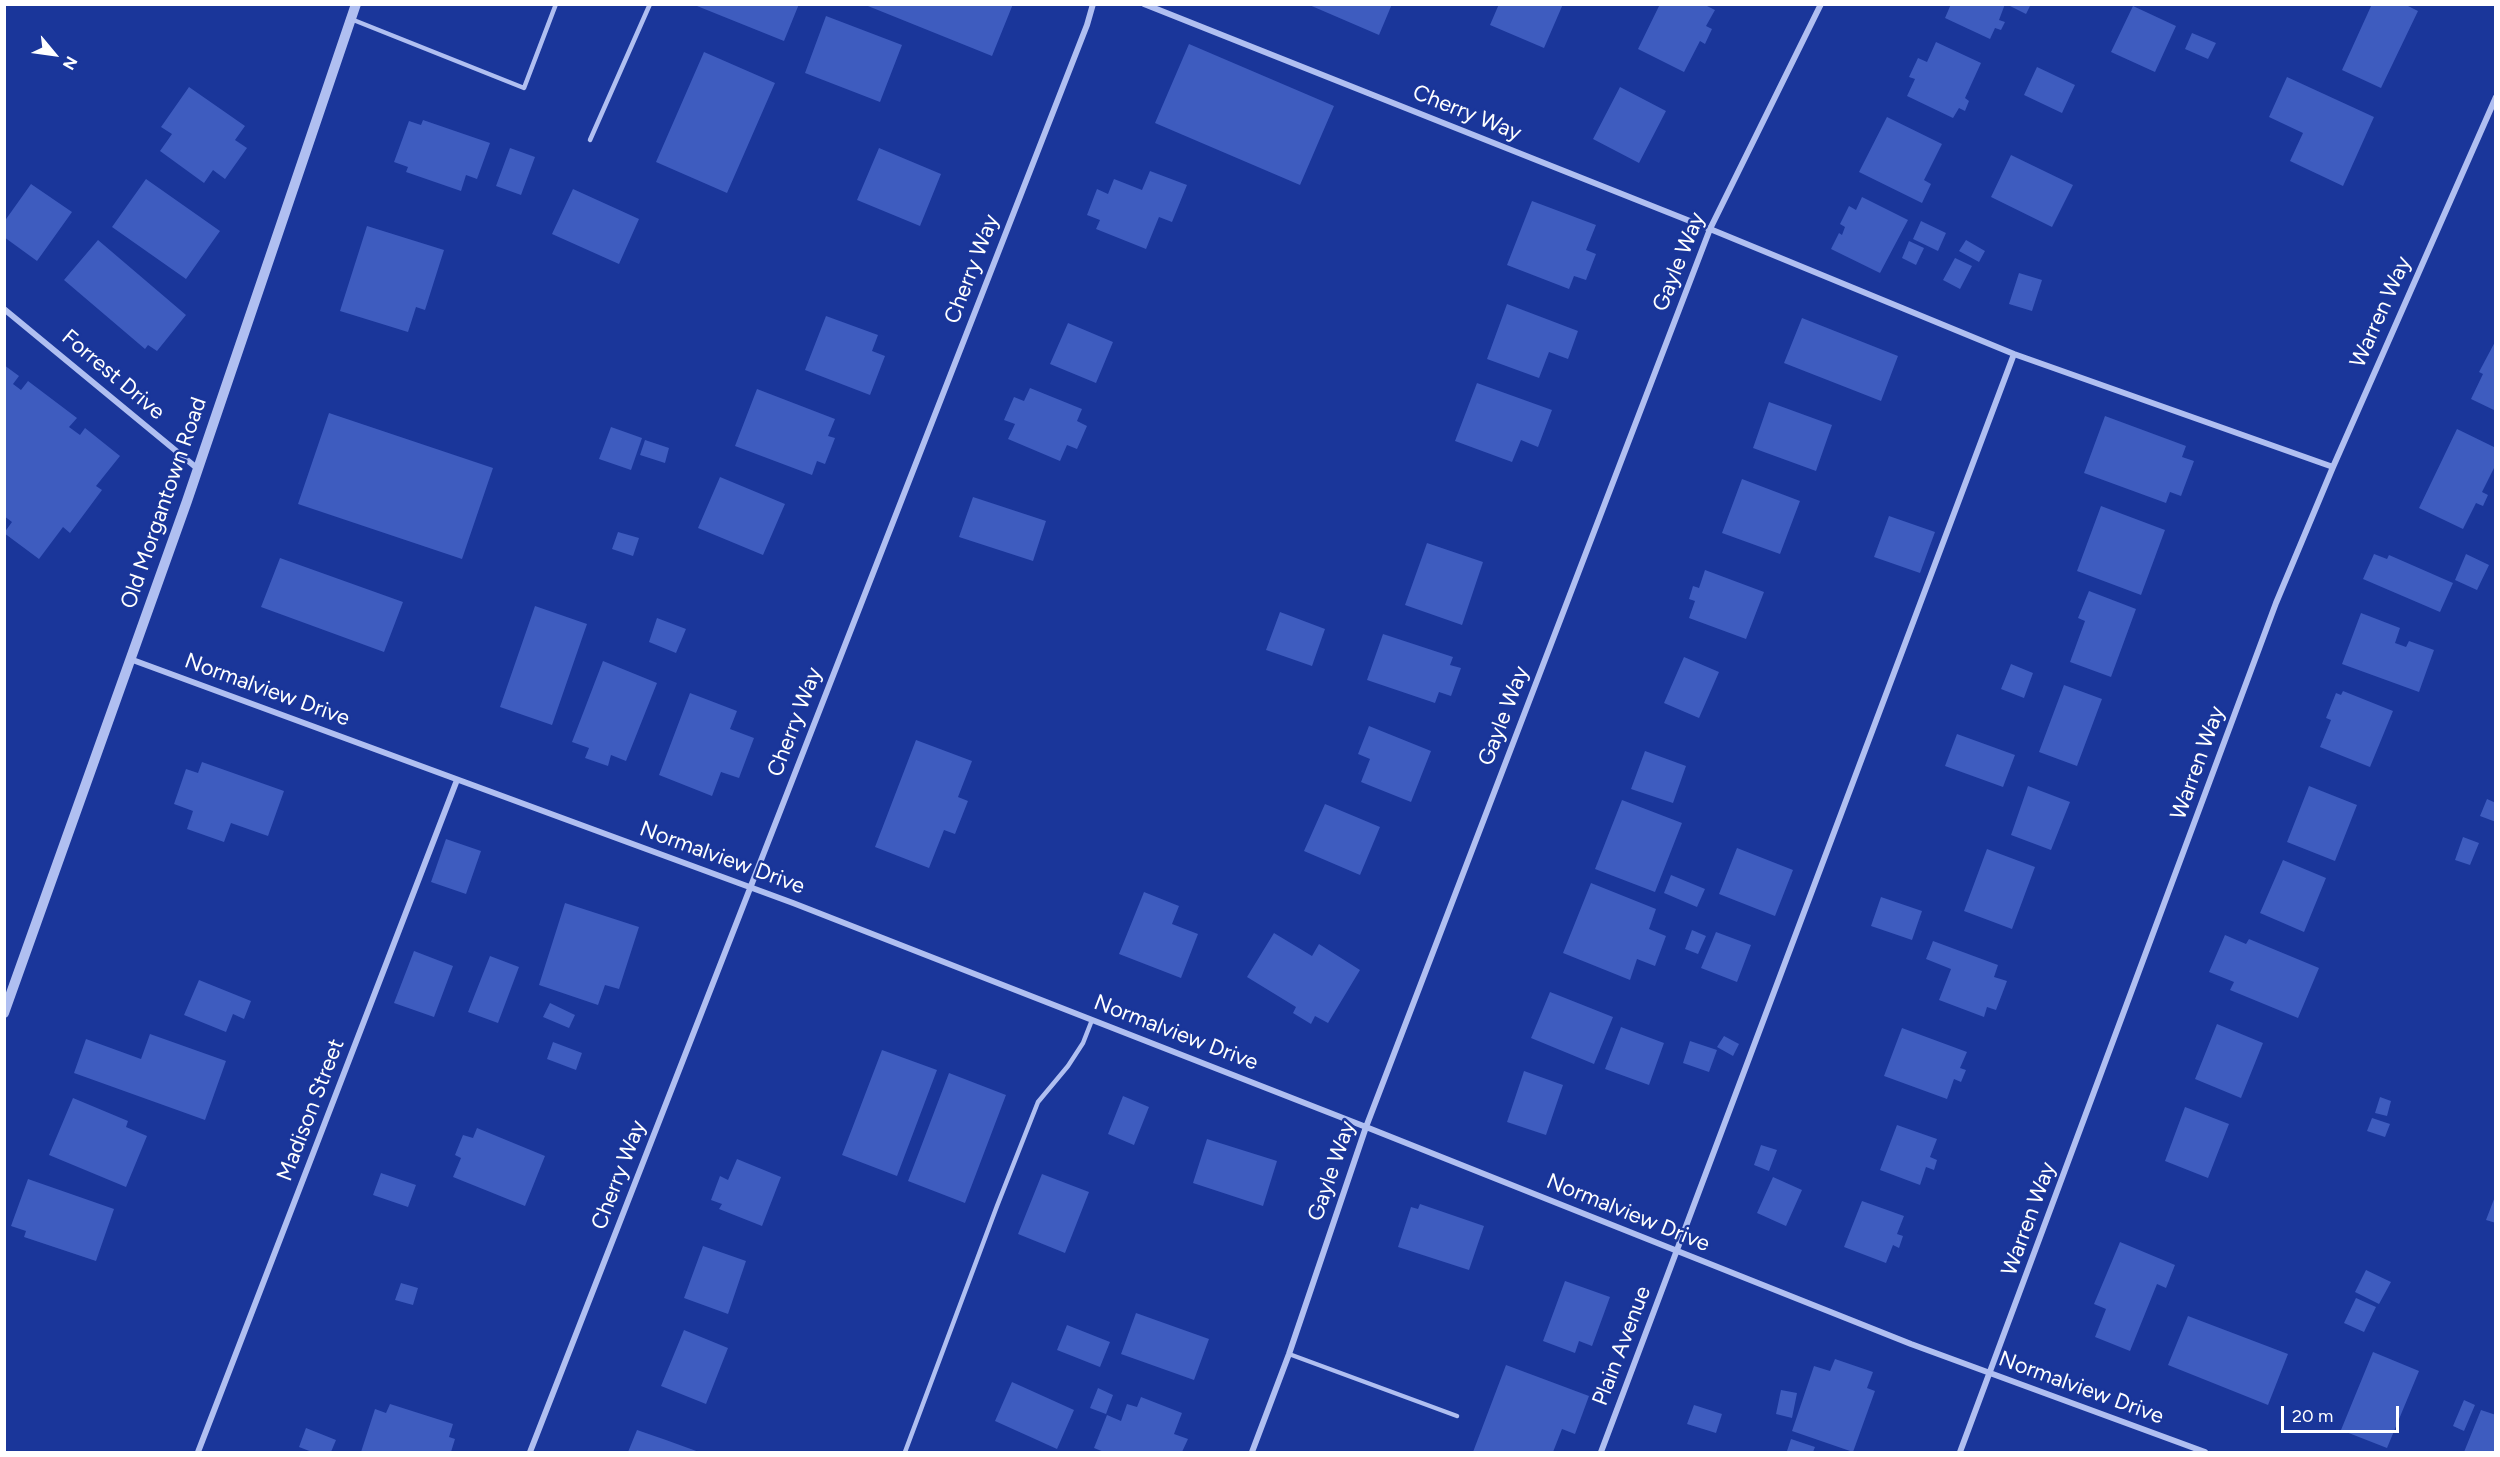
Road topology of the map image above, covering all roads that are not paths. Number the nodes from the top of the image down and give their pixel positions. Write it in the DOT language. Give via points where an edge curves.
graph roads {
  1 [pos="356,4"];
  2 [pos="556,4"];
  3 [pos="650,4"];
  4 [pos="1093,4"];
  5 [pos="1144,4"];
  6 [pos="1821,4"];
  7 [pos="351,19"];
  8 [pos="2496,97"];
  9 [pos="591,140"];
  10 [pos="1710,229"];
  11 [pos="4,309"];
  12 [pos="2014,354"];
  13 [pos="2332,467"];
  14 [pos="198,469"];
  15 [pos="130,658"];
  16 [pos="457,780"];
  17 [pos="750,888"];
  18 [pos="4,1013"];
  19 [pos="1092,1020"];
  20 [pos="1366,1127"];
  21 [pos="1676,1252"];
  22 [pos="1289,1354"];
  23 [pos="1990,1374"];
  24 [pos="1457,1416"];
  25 [pos="198,1452"];
  26 [pos="530,1452"];
  27 [pos="905,1452"];
  28 [pos="1252,1452"];
  29 [pos="1601,1452"];
  30 [pos="1960,1452"];
  31 [pos="2205,1452"];
  1 -- 7 [label="street, Old Morgantown Road"];
  2 -- 7 [label="lane" via="524,88"];
  3 -- 9 [label="lane"];
  4 -- 17 [label="street, Cherry Way"];
  5 -- 10 [label="street, Cherry Way"];
  6 -- 10 [label="street, Gayle Way"];
  7 -- 14 [label="street, Old Morgantown Road"];
  8 -- 13 [label="street, Warren Way"];
  10 -- 12 [label="street, Cherry Way"];
  10 -- 20 [label="street, Gayle Way"];
  11 -- 14 [label="street, Forrest Drive"];
  12 -- 13 [label="street, Cherry Way"];
  12 -- 21 [label="street, Plain Avenue"];
  13 -- 23 [label="street, Warren Way" via="2276,603"];
  14 -- 15 [label="street, Old Morgantown Road"];
  15 -- 16 [label="street, Normalview Drive"];
  15 -- 18 [label="street, Old Morgantown Road"];
  16 -- 17 [label="street, Normalview Drive"];
  16 -- 25 [label="street, Madison Street"];
  17 -- 19 [label="street, Normalview Drive"];
  17 -- 26 [label="street, Cherry Way"];
  19 -- 20 [label="street, Normalview Drive"];
  19 -- 27 [label="lane" via="1078,1051 1038,1102"];
  20 -- 21 [label="street, Normalview Drive"];
  20 -- 22 [label="street, Gayle Way"];
  21 -- 23 [label="street, Normalview Drive"];
  21 -- 29 [label="street, Plain Avenue"];
  22 -- 24 [label="lane"];
  22 -- 28 [label="street, Gayle Way"];
  23 -- 30 [label="street, Warren Way"];
  23 -- 31 [label="street, Normalview Drive"];
}
